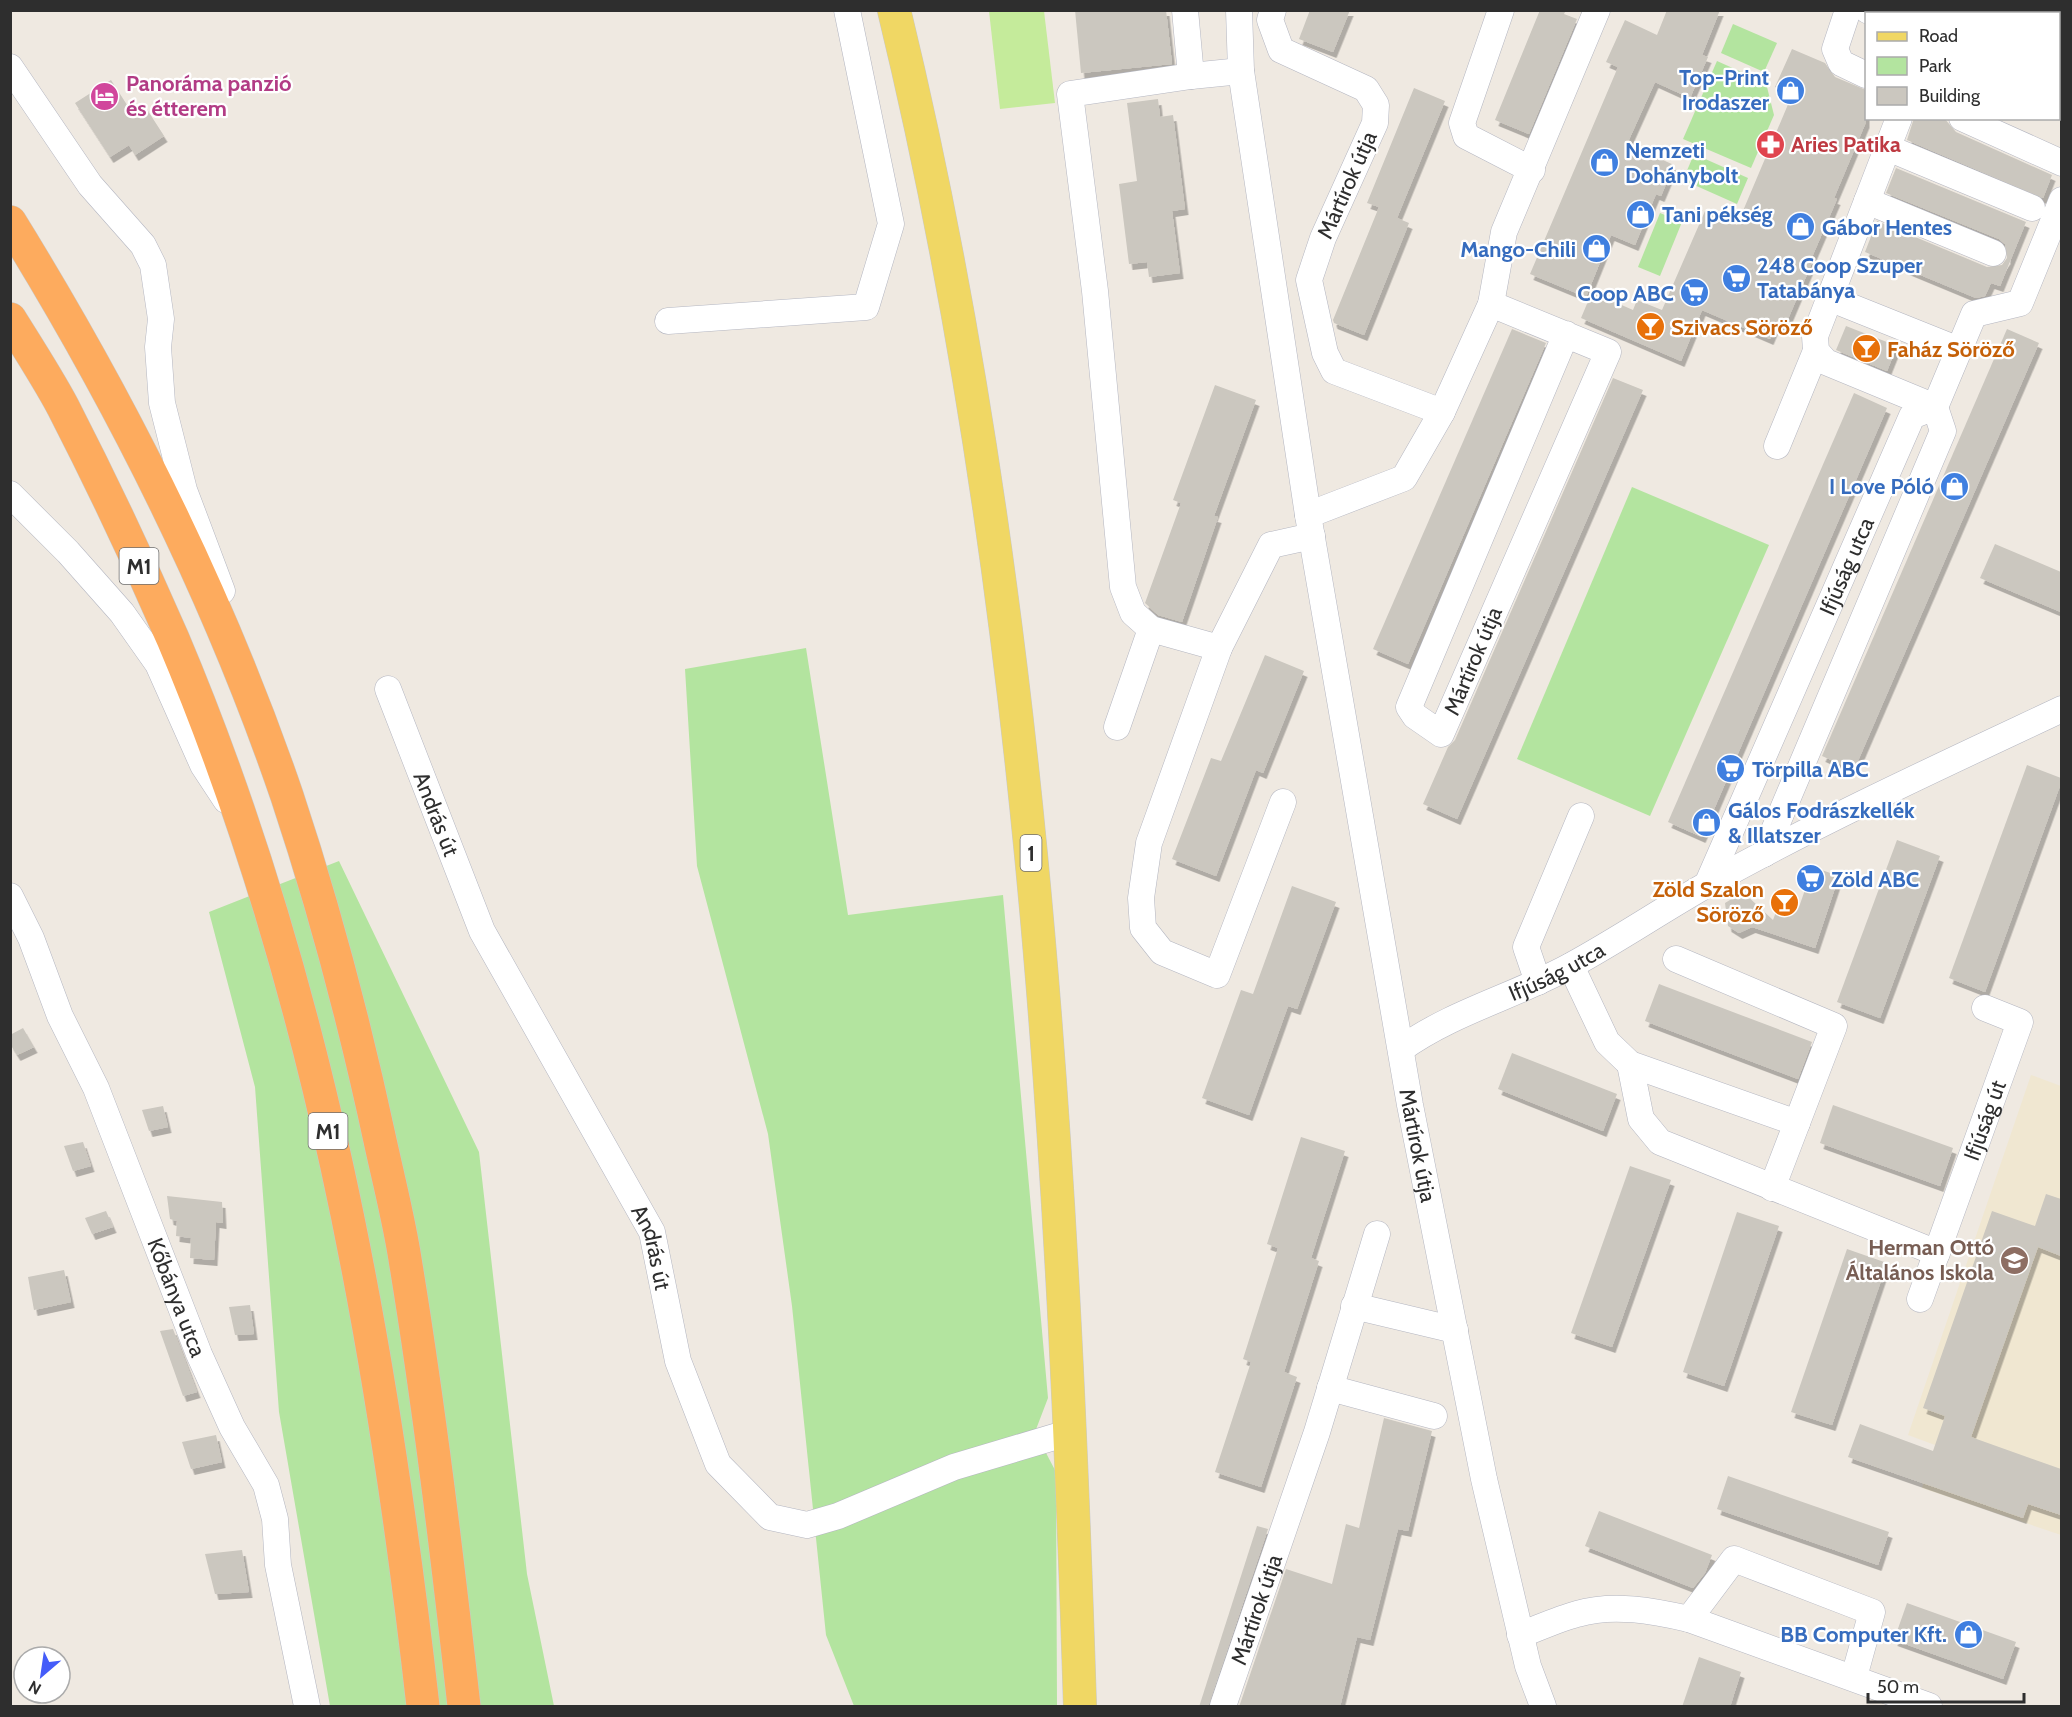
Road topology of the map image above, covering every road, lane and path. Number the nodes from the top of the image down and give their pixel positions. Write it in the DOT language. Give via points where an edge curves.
graph roads {
  1 [pos="847,10"];
  2 [pos="894,10"];
  3 [pos="1185,10"];
  4 [pos="1239,10"];
  5 [pos="1273,10"];
  6 [pos="1501,10"];
  7 [pos="1597,10"];
  8 [pos="1848,10"];
  9 [pos="10,67"];
  10 [pos="1241,71"];
  11 [pos="1865,75"];
  12 [pos="1191,76"];
  13 [pos="1898,120"];
  14 [pos="1966,120"];
  15 [pos="1888,148"];
  16 [pos="2061,163"];
  17 [pos="1532,170"];
  18 [pos="2061,200"];
  19 [pos="1867,201"];
  20 [pos="2032,208"];
  21 [pos="10,222"];
  22 [pos="1993,253"];
  23 [pos="1829,298"];
  24 [pos="1491,304"];
  25 [pos="10,319"];
  26 [pos="668,321"];
  27 [pos="1566,334"];
  28 [pos="1959,350"];
  29 [pos="1816,351"];
  30 [pos="1935,407"];
  31 [pos="1442,412"];
  32 [pos="1777,446"];
  33 [pos="10,494"];
  34 [pos="1310,526"];
  35 [pos="1151,629"];
  36 [pos="1219,648"];
  37 [pos="243,678"];
  38 [pos="388,689"];
  39 [pos="2061,709"];
  40 [pos="1117,727"];
  41 [pos="1283,802"];
  42 [pos="1581,816"];
  43 [pos="242,824"];
  44 [pos="1764,854"];
  45 [pos="1707,885"];
  46 [pos="10,896"];
  47 [pos="1676,959"];
  48 [pos="1571,966"];
  49 [pos="1538,982"];
  50 [pos="1985,1008"];
  51 [pos="1401,1049"];
  52 [pos="1630,1064"];
  53 [pos="1797,1123"];
  54 [pos="1772,1188"];
  55 [pos="1377,1234"];
  56 [pos="1937,1253"];
  57 [pos="1920,1299"];
  58 [pos="1354,1306"];
  59 [pos="1455,1330"];
  60 [pos="1330,1388"];
  61 [pos="1434,1416"];
  62 [pos="1071,1432"];
  63 [pos="1689,1619"];
  64 [pos="1520,1635"];
  65 [pos="1854,1677"];
  66 [pos="307,1707"];
  67 [pos="423,1707"];
  68 [pos="464,1707"];
  69 [pos="1080,1707"];
  70 [pos="1223,1707"];
  71 [pos="1543,1707"];
  72 [pos="1929,1707"];
  1 -- 26 [label="street" via="891,224 866,307"];
  2 -- 62 [label="main road, 1" via="919,112 958,315 998,564 1043,985"];
  3 -- 12 [label="street"];
  4 -- 10 [label="street, Mártírok útja"];
  5 -- 31 [label="street, Mártírok útja" via="1270,20 1281,50 1366,89 1376,105 1375,123 1323,238 1309,280 1325,353 1334,371"];
  6 -- 17 [label="street" via="1462,123 1467,136"];
  7 -- 17 [label="street"];
  8 -- 11 [label="street" via="1835,49 1841,63"];
  9 -- 37 [label="street" via="90,185 143,245 153,266 161,318 158,347 162,403 184,490 226,602"];
  10 -- 12 [label="street"];
  10 -- 34 [label="street, Mártírok útja"];
  12 -- 35 [label="street" via="1071,94 1095,291 1123,587 1133,613"];
  13 -- 15 [label="street"];
  14 -- 16 [label="street"];
  15 -- 19 [label="street"];
  15 -- 20 [label="street"];
  17 -- 24 [label="street" via="1504,232"];
  18 -- 28 [label="street" via="2020,303 1974,314"];
  19 -- 22 [label="street"];
  19 -- 23 [label="street"];
  21 -- 37 [label="highway, M1" via="89,354 168,504"];
  23 -- 28 [label="street"];
  23 -- 29 [label="street" via="1815,336"];
  24 -- 27 [label="street, Mártírok útja"];
  24 -- 31 [label="street"];
  25 -- 43 [label="highway, M1" via="61,404 173,639"];
  27 -- 27 [label="street, Mártírok útja" via="1608,352 1441,734 1415,716 1409,707"];
  28 -- 30 [label="street"];
  29 -- 30 [label="street" via="1826,362"];
  29 -- 32 [label="street"];
  30 -- 44 [label="street, Ifjúság utca" via="1943,431"];
  30 -- 45 [label="street, Ifjúság utca" via="1912,416"];
  31 -- 34 [label="street" via="1404,478"];
  33 -- 43 [label="street" via="122,612 158,664 203,765"];
  34 -- 36 [label="street" via="1271,545"];
  34 -- 51 [label="street, Mártírok útja"];
  35 -- 36 [label="street"];
  35 -- 40 [label="street"];
  36 -- 41 [label="street" via="1149,843 1141,898 1143,928 1162,952 1217,975"];
  37 -- 68 [label="highway, M1" via="287,795 327,925 369,1089 405,1262 445,1532"];
  38 -- 62 [label="street, András út" via="482,931 652,1232 678,1361 718,1464 770,1517 807,1525 838,1516 954,1467"];
  39 -- 44 [label="street, Ifjúság utca"];
  42 -- 49 [label="street" via="1526,947"];
  43 -- 67 [label="highway, M1" via="284,954 362,1286 390,1444"];
  44 -- 45 [label="street, Ifjúság utca"];
  45 -- 48 [label="street, Ifjúság utca"];
  46 -- 66 [label="street, Kőbánya utca" via="31,938 60,1016 96,1088 199,1354 232,1427 266,1485"];
  47 -- 53 [label="street" via="1834,1026"];
  48 -- 49 [label="street, Ifjúság utca"];
  48 -- 52 [label="street" via="1607,1042"];
  49 -- 51 [label="street, Ifjúság utca" via="1449,1021"];
  50 -- 56 [label="street, Ifjúság út" via="2020,1023"];
  51 -- 59 [label="street, Mártírok útja"];
  52 -- 53 [label="street"];
  52 -- 54 [label="street" via="1641,1119 1660,1142"];
  53 -- 54 [label="street"];
  54 -- 56 [label="street"];
  55 -- 58 [label="street, Mártírok útja"];
  56 -- 57 [label="street, Ifjúság út"];
  58 -- 59 [label="street"];
  58 -- 60 [label="street, Mártírok útja"];
  59 -- 64 [label="street, Mártírok útja"];
  60 -- 61 [label="street"];
  60 -- 70 [label="street, Mártírok útja"];
  62 -- 69 [label="main road, 1"];
  63 -- 64 [label="street" via="1615,1609 1579,1613"];
  63 -- 65 [label="street"];
  63 -- 65 [label="street" via="1734,1559 1872,1612"];
  64 -- 71 [label="street, Mártírok útja"];
  65 -- 72 [label="street"];
}
